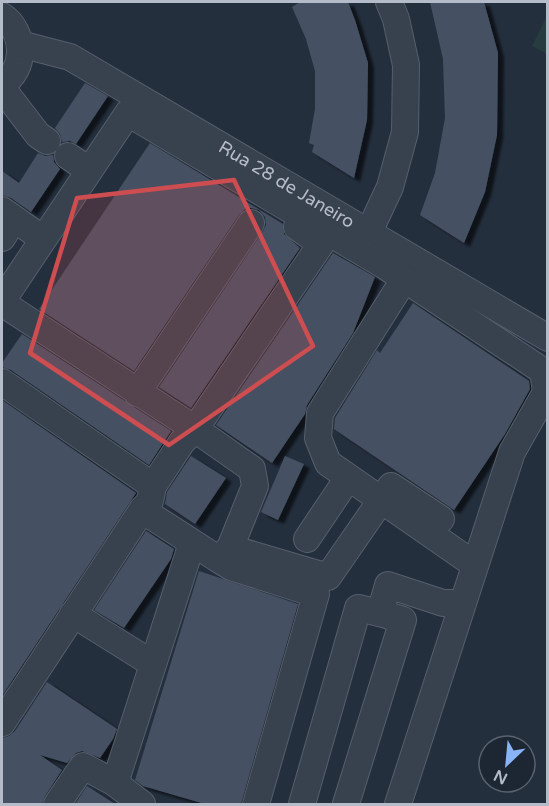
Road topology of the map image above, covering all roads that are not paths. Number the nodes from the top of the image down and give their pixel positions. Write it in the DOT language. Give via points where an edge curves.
graph roads {
  1 [pos="389,2"];
  2 [pos="2,16"];
  3 [pos="20,44"];
  4 [pos="2,86"];
  5 [pos="47,141"];
  6 [pos="68,156"];
  7 [pos="89,170"];
  8 [pos="282,204"];
  9 [pos="6,222"];
  10 [pos="251,223"];
  11 [pos="369,232"];
  12 [pos="43,239"];
  13 [pos="405,278"];
  14 [pos="2,298"];
  15 [pos="548,338"];
  16 [pos="2,382"];
  17 [pos="138,393"];
  18 [pos="195,429"];
  19 [pos="348,478"];
  20 [pos="153,486"];
  21 [pos="380,500"];
  22 [pos="142,510"];
  23 [pos="441,519"];
  24 [pos="307,539"];
  25 [pos="192,543"];
  26 [pos="224,553"];
  27 [pos="475,565"];
  28 [pos="462,603"];
  29 [pos="73,614"];
  30 [pos="380,614"];
  31 [pos="153,664"];
  32 [pos="2,723"];
  33 [pos="115,783"];
  34 [pos="57,804"];
  35 [pos="142,804"];
  36 [pos="256,804"];
  37 [pos="302,804"];
  38 [pos="346,804"];
  39 [pos="398,804"];
  1 -- 11 [label="street" via="406,65 405,132 390,187"];
  2 -- 3 [label="street" via="16,31"];
  3 -- 4 [label="street" via="15,71"];
  3 -- 11 [label="street, Rua 28 de Janeiro" via="70,57"];
  4 -- 5 [label="street" via="38,135"];
  6 -- 7 [label="street"];
  7 -- 8 [label="street" via="128,113"];
  7 -- 12 [label="street"];
  8 -- 13 [label="street"];
  8 -- 18 [label="street" via="284,217 321,244"];
  9 -- 12 [label="street"];
  10 -- 17 [label="street"];
  11 -- 15 [label="street, Rua 28 de Janeiro"];
  12 -- 14 [label="street"];
  13 -- 19 [label="street" via="320,413 318,438 328,463"];
  13 -- 27 [label="street" via="543,371 546,392 512,452"];
  14 -- 17 [label="street"];
  16 -- 20 [label="street"];
  17 -- 18 [label="street"];
  18 -- 20 [label="street"];
  18 -- 26 [label="street" via="252,469 255,486"];
  19 -- 21 [label="street"];
  19 -- 24 [label="street"];
  20 -- 22 [label="street" via="150,501"];
  21 -- 23 [label="street" via="391,486"];
  21 -- 26 [label="street" via="328,577"];
  21 -- 27 [label="street"];
  22 -- 25 [label="street"];
  22 -- 29 [label="street"];
  25 -- 26 [label="street"];
  25 -- 31 [label="street"];
  26 -- 36 [label="street" via="231,567 316,594"];
  27 -- 28 [label="street"];
  28 -- 30 [label="street" via="442,603 388,585"];
  28 -- 39 [label="street"];
  29 -- 31 [label="street"];
  29 -- 32 [label="street"];
  30 -- 37 [label="street" via="358,608"];
  30 -- 38 [label="street" via="403,620"];
  31 -- 33 [label="street"];
  33 -- 34 [label="street" via="83,766"];
  33 -- 35 [label="street"];
}
